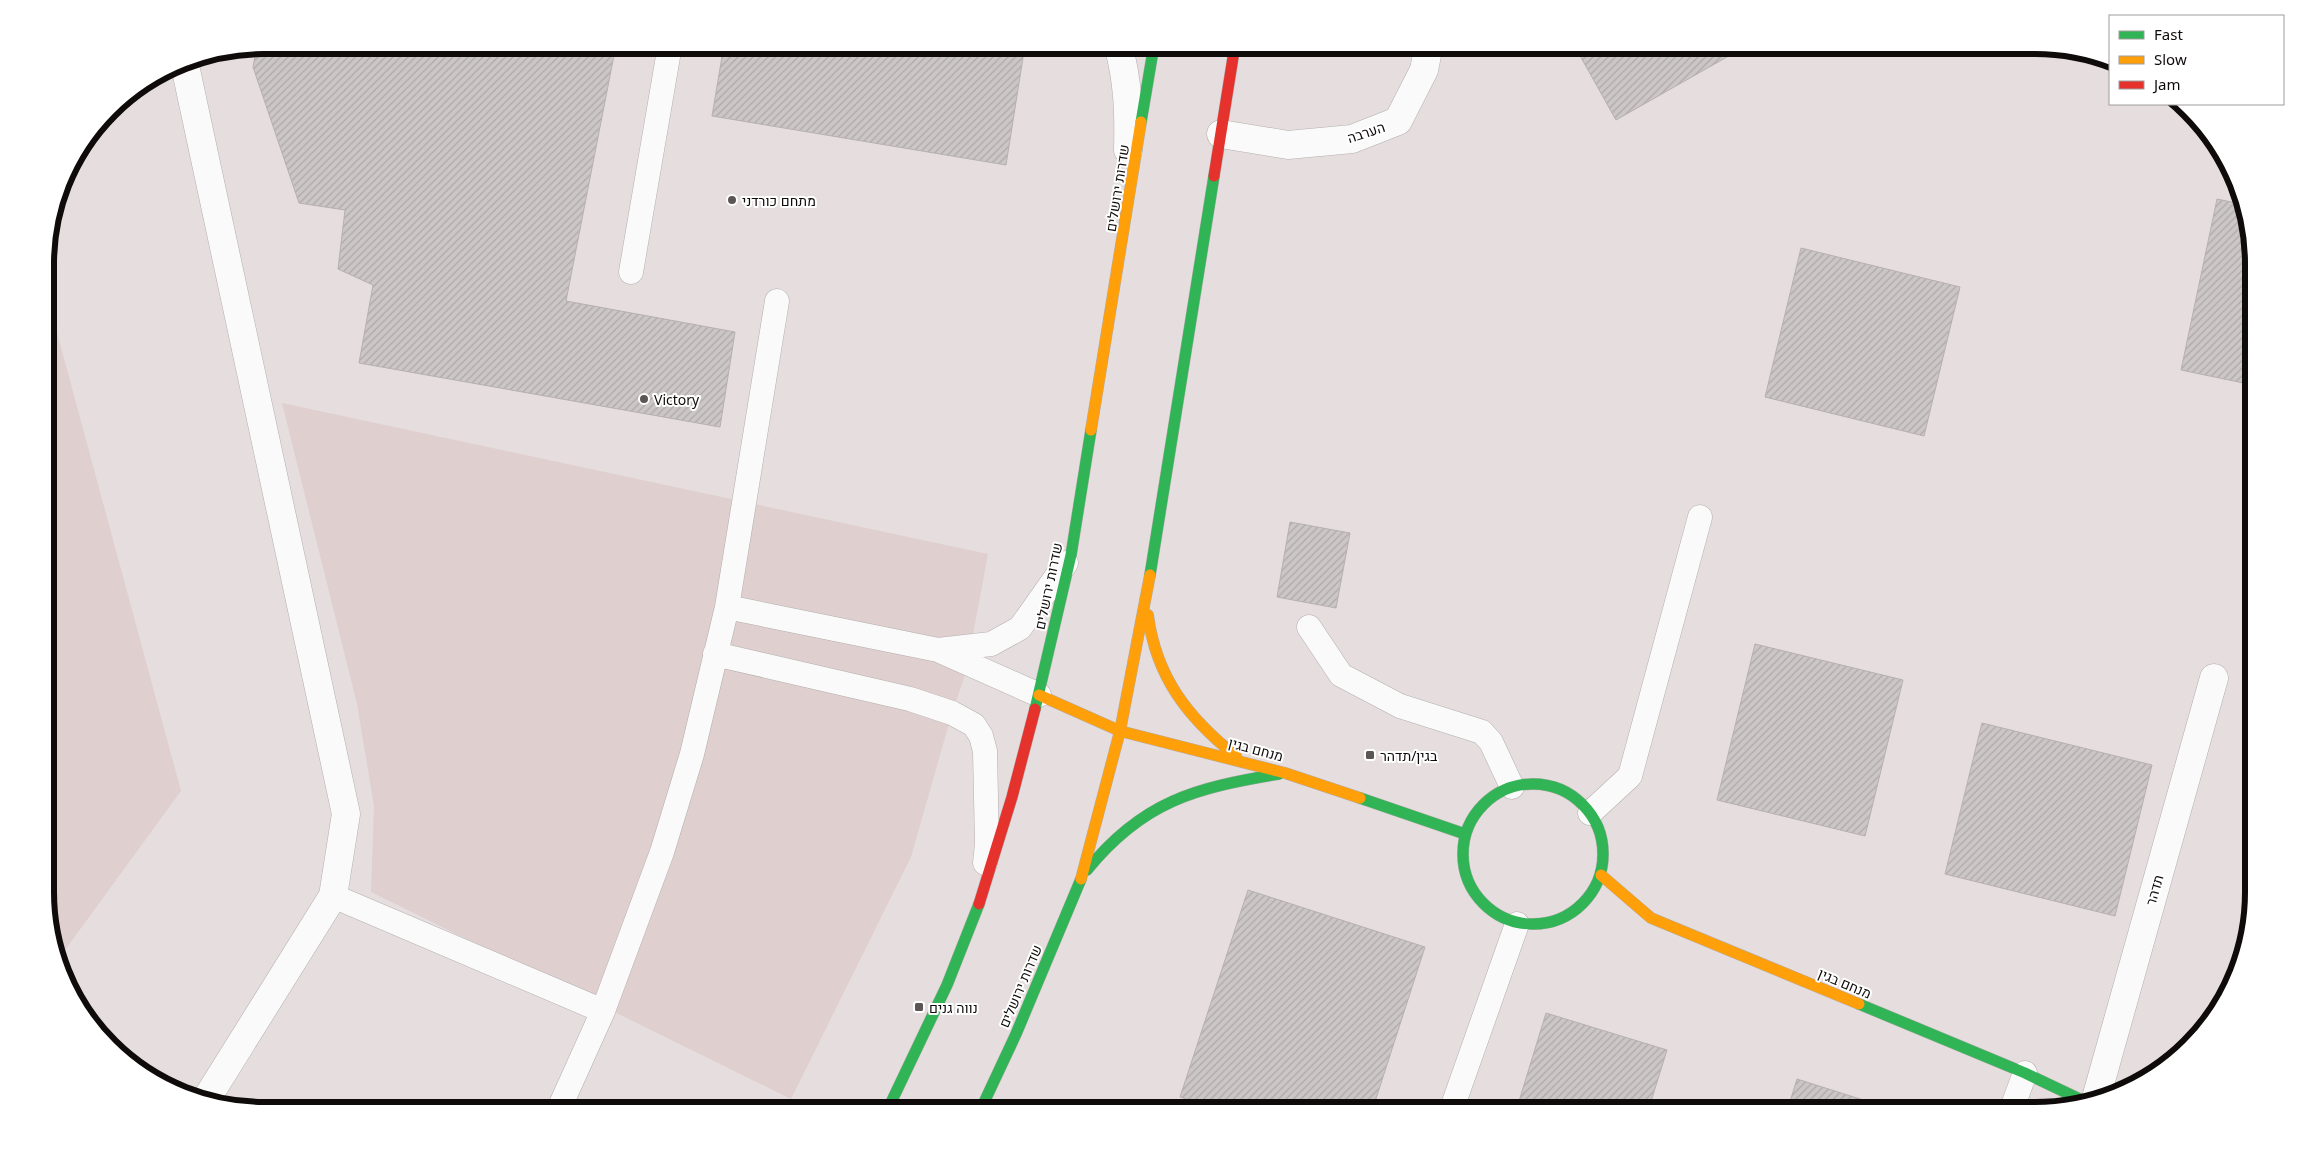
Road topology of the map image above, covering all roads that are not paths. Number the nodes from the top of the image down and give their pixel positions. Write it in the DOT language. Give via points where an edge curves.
graph roads {
  1 [pos="668,54"];
  2 [pos="1121,54"];
  3 [pos="1153,54"];
  4 [pos="1234,54"];
  5 [pos="1427,54"];
  6 [pos="186,69"];
  7 [pos="1221,134"];
  8 [pos="1123,242"];
  9 [pos="631,272"];
  10 [pos="777,301"];
  11 [pos="1700,517"];
  12 [pos="1071,555"];
  13 [pos="1147,593"];
  14 [pos="727,608"];
  15 [pos="1309,627"];
  16 [pos="938,650"];
  17 [pos="715,654"];
  18 [pos="2214,678"];
  19 [pos="1039,695"];
  20 [pos="1120,731"];
  21 [pos="1242,760"];
  22 [pos="1285,773"];
  23 [pos="1512,787"];
  24 [pos="1590,813"];
  25 [pos="1465,834"];
  26 [pos="1601,875"];
  27 [pos="1081,878"];
  28 [pos="333,896"];
  29 [pos="979,904"];
  30 [pos="1517,924"];
  31 [pos="603,1011"];
  32 [pos="2024,1073"];
  33 [pos="2098,1093"];
  34 [pos="209,1095"];
  35 [pos="2077,1098"];
  36 [pos="562,1102"];
  37 [pos="891,1102"];
  38 [pos="984,1102"];
  39 [pos="1454,1102"];
  40 [pos="2015,1102"];
  1 -- 9 [label="lane"];
  2 -- 8 [label="street" via="1126,71 1129,107"];
  3 -- 8 [label="main road, שדרות ירושלים"];
  4 -- 7 [label="main road, שדרות ירושלים"];
  5 -- 7 [label="street, הערבה" via="1424,70 1398,121 1352,139 1288,144"];
  6 -- 28 [label="street" via="346,814"];
  7 -- 13 [label="main road, שדרות ירושלים"];
  8 -- 12 [label="main road, שדרות ירושלים"];
  10 -- 14 [label="lane"];
  11 -- 24 [label="lane" via="1630,776"];
  12 -- 16 [label="lane" via="1020,628 991,644"];
  12 -- 19 [label="main road, שדרות ירושלים"];
  13 -- 20 [label="main road, שדרות ירושלים"];
  13 -- 21 [label="main road" via="1149,626 1164,673 1188,710 1215,741"];
  14 -- 16 [label="lane"];
  14 -- 17 [label="lane"];
  15 -- 23 [label="lane" via="1342,675 1400,706 1482,732"];
  16 -- 19 [label="lane"];
  17 -- 29 [label="lane" via="910,699 952,713 974,725 985,751 986,772 987,844"];
  17 -- 31 [label="lane" via="692,754 662,852"];
  18 -- 33 [label="street, תדהר"];
  19 -- 20 [label="main road, מנחם בגין"];
  19 -- 29 [label="main road, שדרות ירושלים"];
  20 -- 21 [label="main road, מנחם בגין"];
  20 -- 27 [label="main road, שדרות ירושלים"];
  21 -- 22 [label="main road, מנחם בגין"];
  22 -- 25 [label="main road, מנחם בגין"];
  22 -- 27 [label="main road" via="1210,787 1160,806 1103,849"];
  23 -- 24 [label="main road" via="1534,783 1556,787 1575,797"];
  23 -- 25 [label="main road" via="1491,797 1475,814"];
  24 -- 26 [label="main road" via="1600,832"];
  25 -- 30 [label="main road" via="1462,857 1467,880 1478,900"];
  26 -- 30 [label="main road" via="1592,894 1577,910 1559,920 1538,925"];
  26 -- 32 [label="main road, מנחם בגין" via="1651,918"];
  27 -- 38 [label="main road, שדרות ירושלים"];
  28 -- 31 [label="lane"];
  28 -- 34 [label="street"];
  29 -- 37 [label="main road, שדרות ירושלים" via="947,985"];
  30 -- 39 [label="lane"];
  31 -- 36 [label="lane"];
  32 -- 35 [label="main road, מנחם בגין"];
  32 -- 40 [label="lane"];
}
